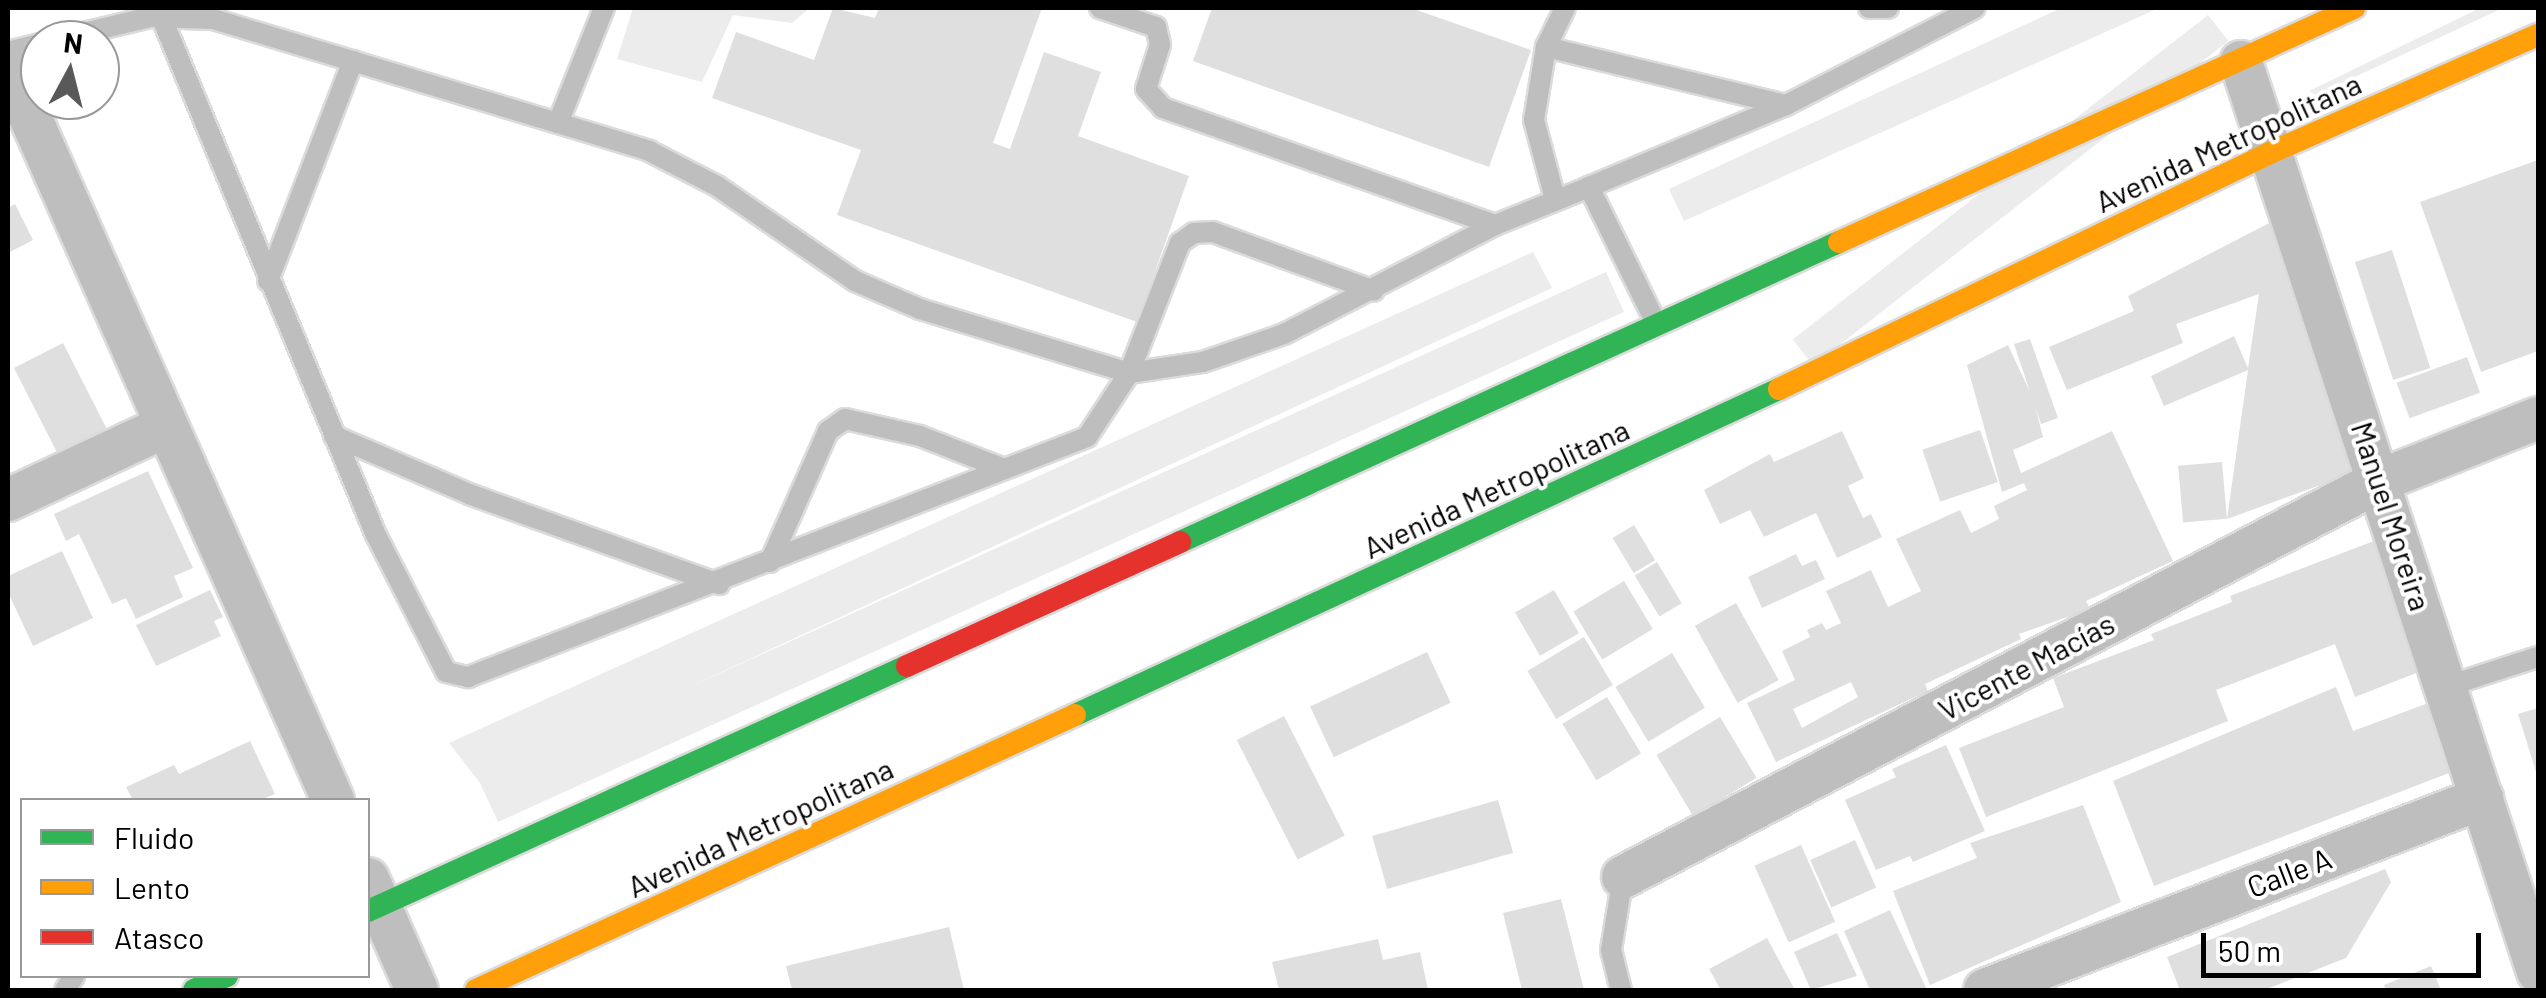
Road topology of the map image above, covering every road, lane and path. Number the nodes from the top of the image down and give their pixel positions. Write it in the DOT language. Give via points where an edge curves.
graph roads {
  1 [pos="604,8"];
  2 [pos="1100,8"];
  3 [pos="1566,8"];
  4 [pos="1869,8"];
  5 [pos="1888,8"];
  6 [pos="1975,8"];
  7 [pos="2354,8"];
  8 [pos="161,16"];
  9 [pos="120,25"];
  10 [pos="2538,34"];
  11 [pos="1546,47"];
  12 [pos="353,61"];
  13 [pos="2240,62"];
  14 [pos="8,68"];
  15 [pos="1786,105"];
  16 [pos="558,123"];
  17 [pos="2270,153"];
  18 [pos="1590,186"];
  19 [pos="1555,199"];
  20 [pos="1495,225"];
  21 [pos="268,281"];
  22 [pos="1374,292"];
  23 [pos="1658,327"];
  24 [pos="1129,372"];
  25 [pos="2538,418"];
  26 [pos="166,426"];
  27 [pos="334,436"];
  28 [pos="1004,469"];
  29 [pos="2381,480"];
  30 [pos="8,500"];
  31 [pos="770,562"];
  32 [pos="719,584"];
  33 [pos="2538,657"];
  34 [pos="2448,686"];
  35 [pos="332,798"];
  36 [pos="2482,798"];
  37 [pos="1623,877"];
  38 [pos="371,899"];
  39 [pos="2538,972"];
  40 [pos="222,978"];
  41 [pos="2001,987"];
  42 [pos="194,990"];
  43 [pos="417,990"];
  44 [pos="476,990"];
  45 [pos="1621,990"];
  1 -- 16 [label="lane"];
  2 -- 20 [label="lane" via="1156,26 1160,44 1146,89 1163,108"];
  3 -- 11 [label="lane"];
  4 -- 5 [label="lane"];
  6 -- 15 [label="lane"];
  7 -- 13 [label="highway"];
  8 -- 9 [label="lane"];
  8 -- 12 [label="lane" via="213,19"];
  8 -- 21 [label="lane"];
  10 -- 17 [label="highway, Avenida Metropolitana"];
  11 -- 15 [label="lane"];
  11 -- 19 [label="lane" via="1534,120"];
  12 -- 16 [label="lane"];
  12 -- 21 [label="lane"];
  13 -- 17 [label="street, Manuel Moreira"];
  13 -- 23 [label="highway"];
  14 -- 26 [label="street"];
  15 -- 18 [label="lane"];
  16 -- 24 [label="lane" via="649,151 716,186 855,282 920,309"];
  17 -- 29 [label="street, Manuel Moreira"];
  17 -- 44 [label="highway, Avenida Metropolitana" via="1699,428"];
  18 -- 19 [label="lane"];
  18 -- 23 [label="lane"];
  19 -- 20 [label="lane"];
  20 -- 22 [label="lane"];
  21 -- 27 [label="lane"];
  22 -- 24 [label="lane" via="1203,362"];
  22 -- 24 [label="lane" via="1214,232 1194,233 1180,243"];
  23 -- 38 [label="highway"];
  24 -- 28 [label="lane" via="1087,437"];
  25 -- 29 [label="street, Vicente Macías"];
  26 -- 30 [label="street"];
  26 -- 35 [label="street"];
  27 -- 32 [label="lane" via="469,494"];
  27 -- 32 [label="lane" via="446,672 468,677"];
  28 -- 31 [label="lane"];
  28 -- 31 [label="lane" via="920,436 844,419 828,431"];
  29 -- 34 [label="street, Manuel Moreira"];
  29 -- 37 [label="street, Vicente Macías"];
  31 -- 32 [label="lane"];
  33 -- 34 [label="lane"];
  34 -- 36 [label="street, Manuel Moreira"];
  36 -- 39 [label="street, Manuel Moreira"];
  36 -- 41 [label="street, Calle A"];
  37 -- 45 [label="lane, Vicente Macías" via="1611,950"];
  38 -- 43 [label="street"];
  40 -- 42 [label="highway"];
}
